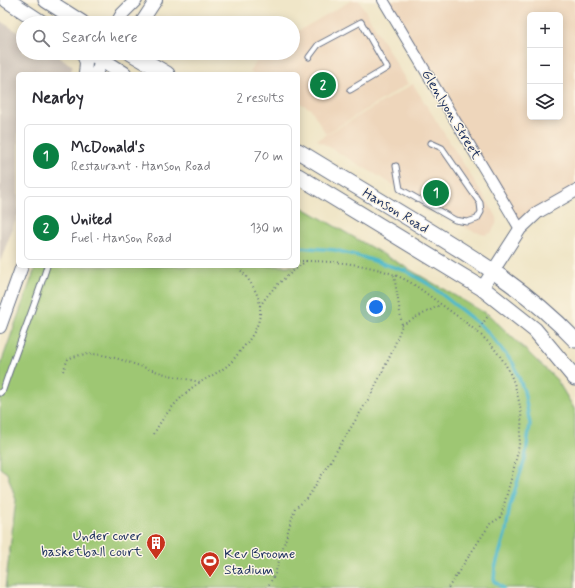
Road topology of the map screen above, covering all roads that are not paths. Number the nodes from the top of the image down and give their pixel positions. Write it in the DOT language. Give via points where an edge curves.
graph roads {
  1 [pos="6,0"];
  2 [pos="46,0"];
  3 [pos="136,0"];
  4 [pos="156,0"];
  5 [pos="383,0"];
  6 [pos="31,16"];
  7 [pos="71,16"];
  8 [pos="121,16"];
  9 [pos="146,16"];
  10 [pos="309,58"];
  11 [pos="85,60"];
  12 [pos="98,60"];
  13 [pos="106,60"];
  14 [pos="149,60"];
  15 [pos="85,72"];
  16 [pos="96,72"];
  17 [pos="121,72"];
  18 [pos="164,72"];
  19 [pos="350,90"];
  20 [pos="431,143"];
  21 [pos="300,153"];
  22 [pos="396,166"];
  23 [pos="300,177"];
  24 [pos="575,191"];
  25 [pos="520,229"];
  26 [pos="21,268"];
  27 [pos="46,268"];
  28 [pos="493,270"];
  29 [pos="482,288"];
  30 [pos="0,327"];
  31 [pos="575,340"];
  32 [pos="575,378"];
  33 [pos="0,392"];
  1 -- 6 [label="main road"];
  2 -- 7 [label="main road"];
  3 -- 8 [label="street"];
  4 -- 9 [label="street"];
  5 -- 25 [label="street, Glenlyon Street"];
  10 -- 19 [label="lane" via="318,45 361,22 387,68"];
  11 -- 15 [label="street"];
  12 -- 16 [label="street"];
  13 -- 17 [label="main road"];
  14 -- 18 [label="main road"];
  20 -- 22 [label="lane" via="442,148 480,203 481,212 477,219 467,222 456,220 400,189"];
  21 -- 28 [label="main road, Hanson Road"];
  23 -- 29 [label="main road, Hanson Road"];
  24 -- 25 [label="street" via="538,212"];
  25 -- 28 [label="street"];
  26 -- 30 [label="street"];
  27 -- 33 [label="lane" via="3,390"];
  28 -- 29 [label="street"];
  28 -- 31 [label="main road" via="538,303"];
  29 -- 32 [label="main road" via="534,330"];
}
